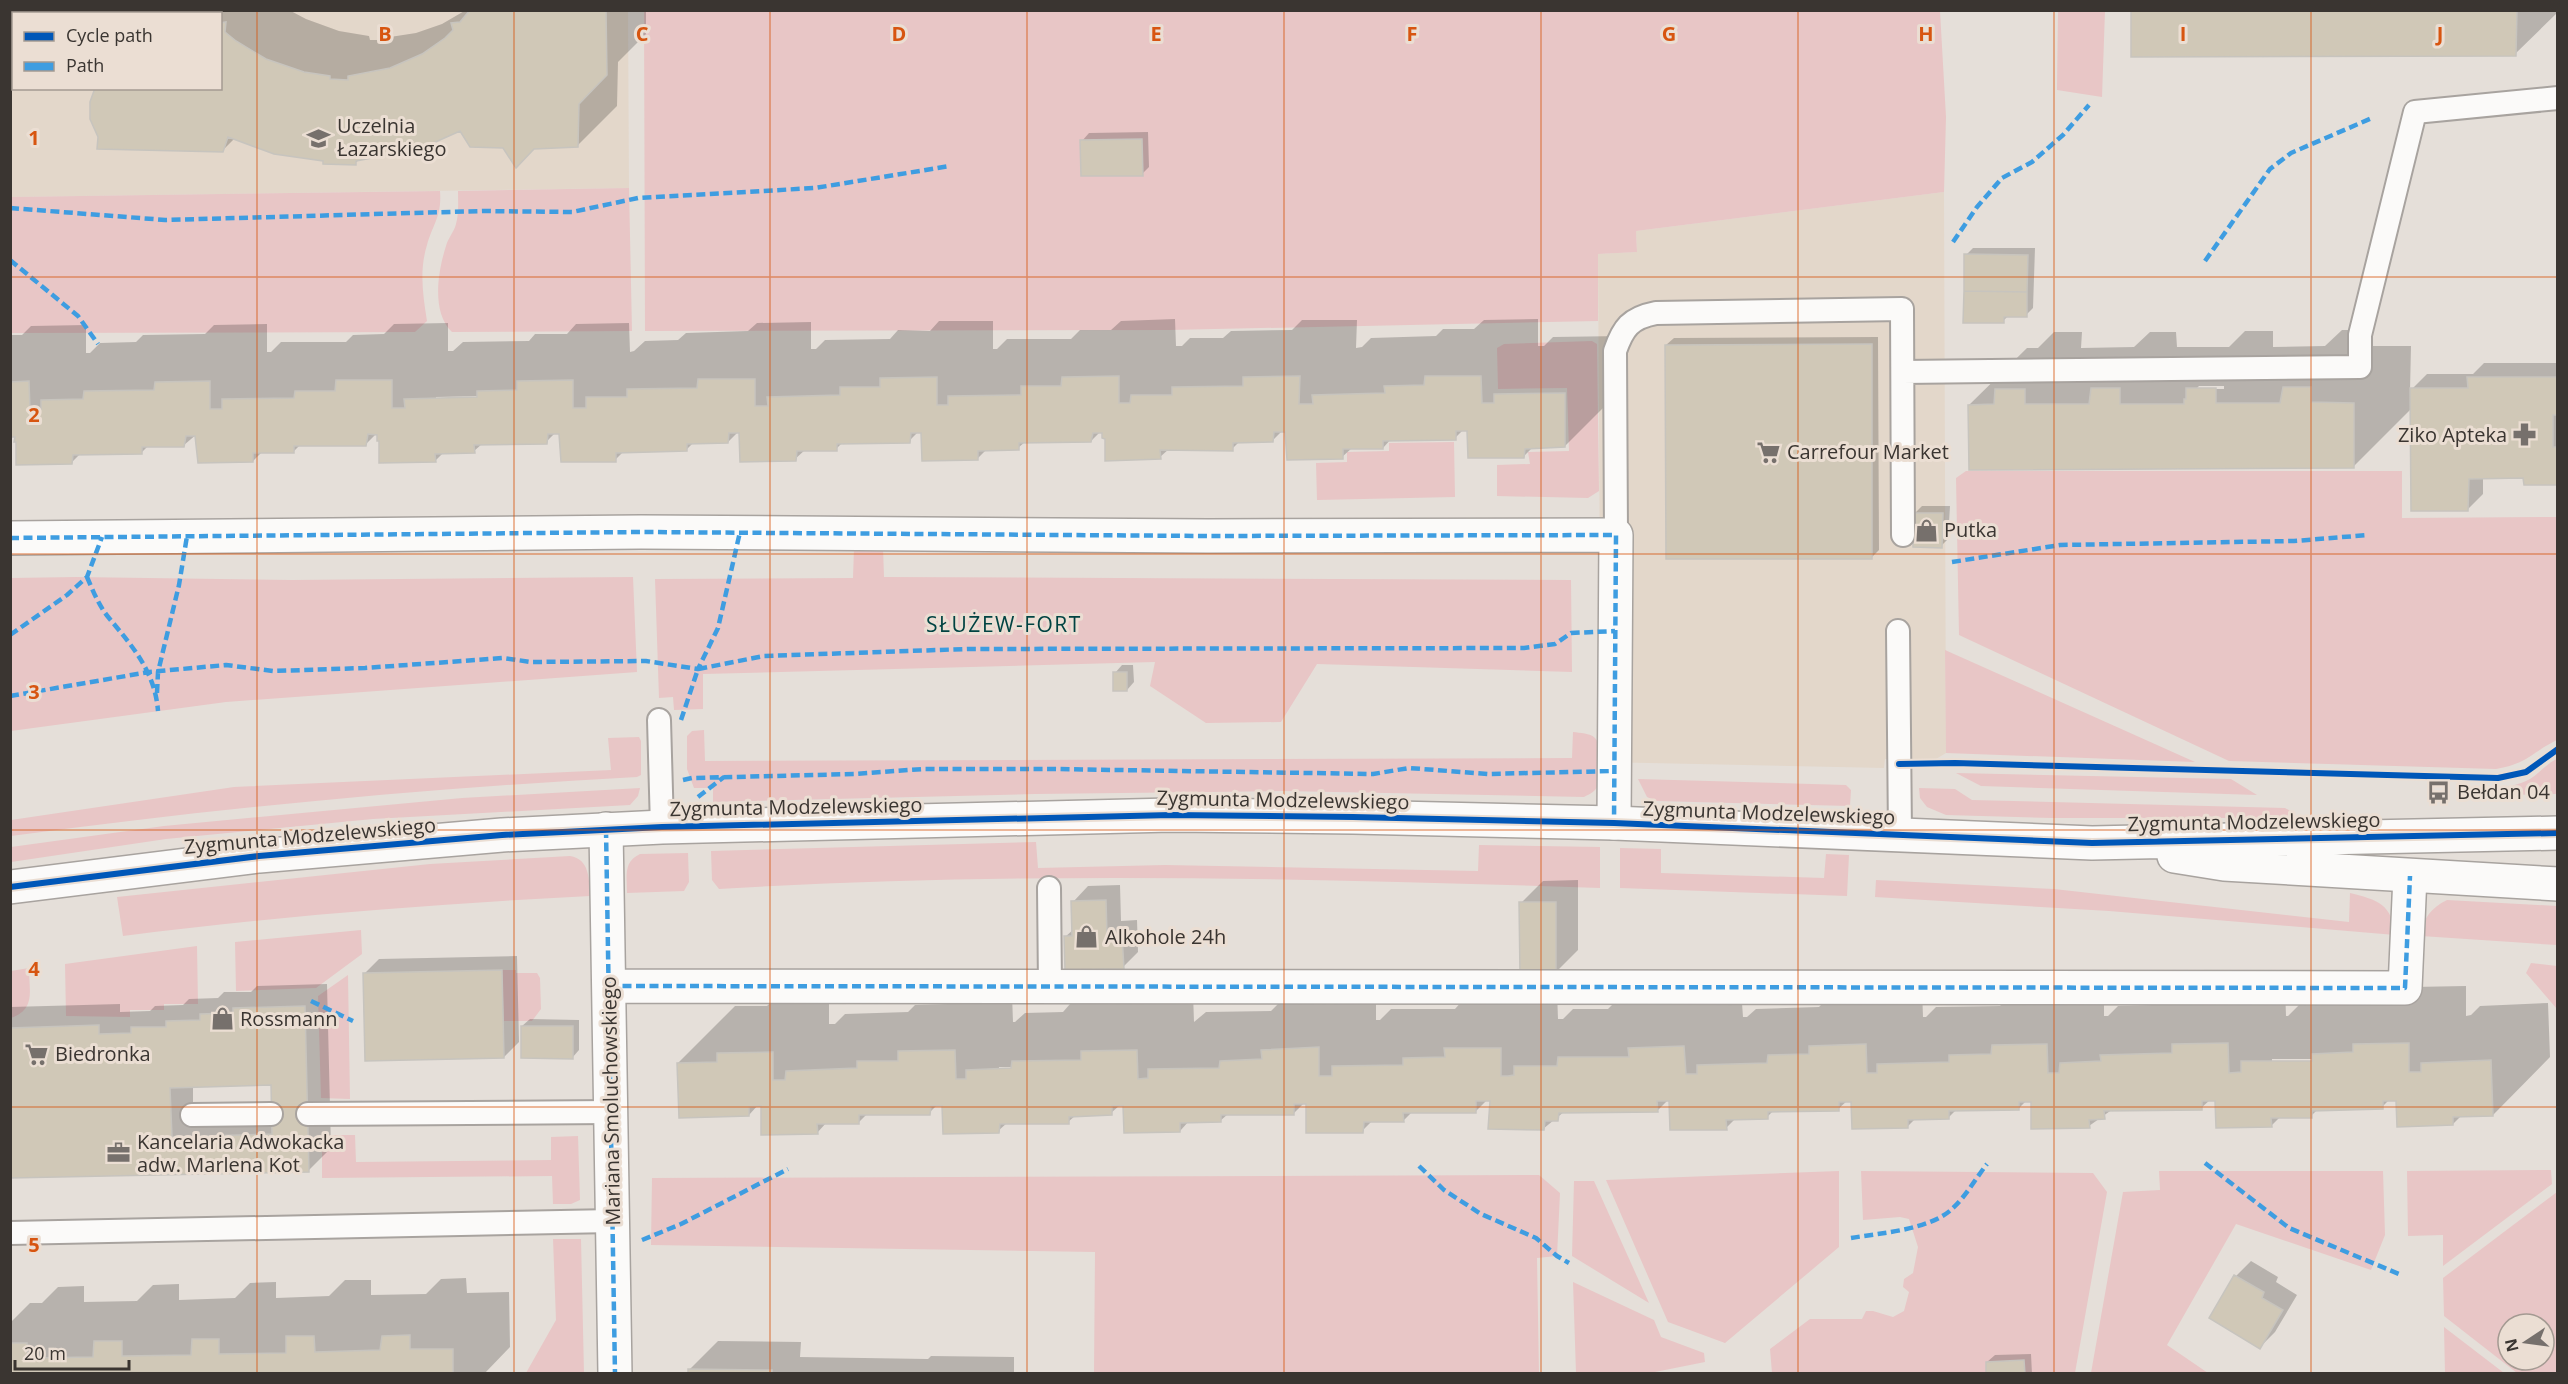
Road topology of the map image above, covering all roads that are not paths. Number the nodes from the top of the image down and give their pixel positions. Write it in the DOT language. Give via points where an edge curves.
graph roads {
  1 [pos="2558,98"];
  2 [pos="1903,372"];
  3 [pos="1616,535"];
  4 [pos="1903,536"];
  5 [pos="10,538"];
  6 [pos="1898,631"];
  7 [pos="659,720"];
  8 [pos="1614,824"];
  9 [pos="662,827"];
  10 [pos="606,829"];
  11 [pos="2558,833"];
  12 [pos="1900,834"];
  13 [pos="2092,843"];
  14 [pos="2409,876"];
  15 [pos="2558,884"];
  16 [pos="10,887"];
  17 [pos="1049,888"];
  18 [pos="609,986"];
  19 [pos="1050,987"];
  20 [pos="612,1112"];
  21 [pos="272,1114"];
  22 [pos="308,1114"];
  23 [pos="192,1115"];
  24 [pos="613,1221"];
  25 [pos="10,1233"];
  26 [pos="615,1374"];
  1 -- 2 [label="lane" via="2415,112 2360,335 2360,366"];
  2 -- 3 [label="lane" via="1902,309 1640,316 1622,331 1615,351"];
  2 -- 4 [label="lane"];
  3 -- 5 [label="street" via="641,532"];
  3 -- 8 [label="street"];
  6 -- 12 [label="lane"];
  7 -- 9 [label="lane"];
  8 -- 9 [label="street, Zygmunta Modzelewskiego" via="1171,815"];
  8 -- 12 [label="street, Zygmunta Modzelewskiego"];
  9 -- 10 [label="street, Zygmunta Modzelewskiego"];
  10 -- 16 [label="street, Zygmunta Modzelewskiego" via="259,856"];
  10 -- 18 [label="street, Mariana Smoluchowskiego"];
  11 -- 13 [label="street, Zygmunta Modzelewskiego"];
  12 -- 13 [label="street, Zygmunta Modzelewskiego"];
  13 -- 14 [label="street, Zygmunta Modzelewskiego" via="2224,864"];
  14 -- 15 [label="street, Zygmunta Modzelewskiego"];
  14 -- 19 [label="street" via="2406,988"];
  17 -- 19 [label="lane"];
  18 -- 19 [label="street"];
  18 -- 20 [label="street, Mariana Smoluchowskiego"];
  20 -- 22 [label="lane"];
  20 -- 24 [label="street, Mariana Smoluchowskiego"];
  21 -- 23 [label="lane"];
  24 -- 25 [label="lane"];
  24 -- 26 [label="street, Mariana Smoluchowskiego"];
}
